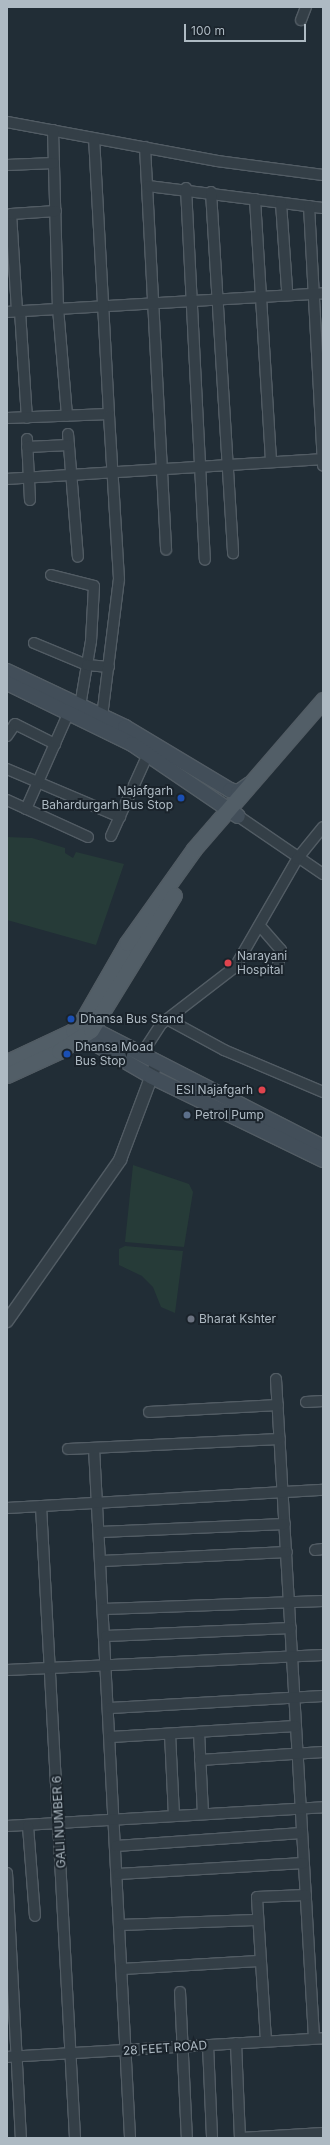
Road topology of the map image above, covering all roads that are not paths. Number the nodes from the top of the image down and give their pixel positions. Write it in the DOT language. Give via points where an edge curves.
graph roads {
  1 [pos="306,7"];
  2 [pos="301,20"];
  3 [pos="7,122"];
  4 [pos="54,130"];
  5 [pos="94,139"];
  6 [pos="145,147"];
  7 [pos="54,163"];
  8 [pos="7,165"];
  9 [pos="323,175"];
  10 [pos="148,186"];
  11 [pos="186,188"];
  12 [pos="211,192"];
  13 [pos="255,199"];
  14 [pos="281,203"];
  15 [pos="309,206"];
  16 [pos="323,208"];
  17 [pos="56,211"];
  18 [pos="287,289"];
  19 [pos="318,293"];
  20 [pos="260,297"];
  21 [pos="216,298"];
  22 [pos="191,300"];
  23 [pos="154,302"];
  24 [pos="102,305"];
  25 [pos="58,308"];
  26 [pos="15,312"];
  27 [pos="109,414"];
  28 [pos="67,416"];
  29 [pos="7,418"];
  30 [pos="27,418"];
  31 [pos="323,459"];
  32 [pos="271,462"];
  33 [pos="229,465"];
  34 [pos="323,466"];
  35 [pos="200,467"];
  36 [pos="162,469"];
  37 [pos="116,472"];
  38 [pos="71,475"];
  39 [pos="29,477"];
  40 [pos="7,479"];
  41 [pos="30,500"];
  42 [pos="166,549"];
  43 [pos="233,553"];
  44 [pos="78,557"];
  45 [pos="205,560"];
  46 [pos="51,575"];
  47 [pos="34,643"];
  48 [pos="87,664"];
  49 [pos="110,667"];
  50 [pos="7,671"];
  51 [pos="7,684"];
  52 [pos="323,700"];
  53 [pos="74,709"];
  54 [pos="323,716"];
  55 [pos="102,717"];
  56 [pos="7,736"];
  57 [pos="55,744"];
  58 [pos="148,754"];
  59 [pos="7,769"];
  60 [pos="262,774"];
  61 [pos="38,781"];
  62 [pos="7,800"];
  63 [pos="26,809"];
  64 [pos="234,813"];
  65 [pos="120,817"];
  66 [pos="323,827"];
  67 [pos="111,836"];
  68 [pos="88,837"];
  69 [pos="297,859"];
  70 [pos="323,874"];
  71 [pos="260,926"];
  72 [pos="277,970"];
  73 [pos="169,1020"];
  74 [pos="81,1030"];
  75 [pos="140,1055"];
  76 [pos="7,1062"];
  77 [pos="154,1071"];
  78 [pos="7,1075"];
  79 [pos="323,1090"];
  80 [pos="323,1146"];
  81 [pos="323,1160"];
  82 [pos="7,1320"];
  83 [pos="276,1379"];
  84 [pos="323,1401"];
  85 [pos="306,1402"];
  86 [pos="278,1405"];
  87 [pos="149,1412"];
  88 [pos="280,1439"];
  89 [pos="94,1448"];
  90 [pos="68,1449"];
  91 [pos="323,1490"];
  92 [pos="283,1493"];
  93 [pos="98,1503"];
  94 [pos="41,1506"];
  95 [pos="7,1508"];
  96 [pos="285,1524"];
  97 [pos="100,1532"];
  98 [pos="287,1552"];
  99 [pos="102,1561"];
  100 [pos="323,1601"];
  101 [pos="288,1602"];
  102 [pos="104,1609"];
  103 [pos="291,1628"];
  104 [pos="106,1636"];
  105 [pos="323,1655"];
  106 [pos="293,1656"];
  107 [pos="108,1666"];
  108 [pos="51,1668"];
  109 [pos="7,1670"];
  110 [pos="323,1696"];
  111 [pos="296,1698"];
  112 [pos="110,1708"];
  113 [pos="296,1726"];
  114 [pos="199,1732"];
  115 [pos="170,1734"];
  116 [pos="112,1737"];
  117 [pos="323,1752"];
  118 [pos="297,1753"];
  119 [pos="200,1760"];
  120 [pos="300,1807"];
  121 [pos="323,1807"];
  122 [pos="204,1814"];
  123 [pos="174,1816"];
  124 [pos="115,1819"];
  125 [pos="60,1824"];
  126 [pos="7,1826"];
  127 [pos="28,1826"];
  128 [pos="302,1833"];
  129 [pos="116,1846"];
  130 [pos="304,1863"];
  131 [pos="7,1873"];
  132 [pos="118,1874"];
  133 [pos="306,1895"];
  134 [pos="35,1916"];
  135 [pos="255,1920"];
  136 [pos="120,1925"];
  137 [pos="259,1961"];
  138 [pos="122,1969"];
  139 [pos="180,1992"];
  140 [pos="319,2038"];
  141 [pos="266,2042"];
  142 [pos="236,2043"];
  143 [pos="208,2045"];
  144 [pos="183,2047"];
  145 [pos="126,2051"];
  146 [pos="70,2054"];
  147 [pos="12,2057"];
  148 [pos="323,2133"];
  149 [pos="294,2136"];
  150 [pos="21,2138"];
  151 [pos="76,2138"];
  152 [pos="130,2138"];
  153 [pos="187,2138"];
  154 [pos="212,2138"];
  155 [pos="241,2138"];
  1 -- 2 [label="street"];
  3 -- 4 [label="street"];
  4 -- 5 [label="street"];
  4 -- 7 [label="street"];
  5 -- 6 [label="street"];
  5 -- 24 [label="street"];
  6 -- 9 [label="street"];
  6 -- 10 [label="street"];
  7 -- 8 [label="street"];
  7 -- 17 [label="street"];
  10 -- 11 [label="street"];
  10 -- 23 [label="street"];
  11 -- 12 [label="street"];
  11 -- 22 [label="street"];
  12 -- 13 [label="street"];
  12 -- 21 [label="street"];
  13 -- 14 [label="street"];
  13 -- 20 [label="street"];
  14 -- 15 [label="street"];
  14 -- 18 [label="street"];
  15 -- 16 [label="street"];
  15 -- 19 [label="street"];
  17 -- 25 [label="street"];
  17 -- 26 [label="street" via="11,214"];
  19 -- 20 [label="street"];
  19 -- 31 [label="street"];
  20 -- 21 [label="street"];
  20 -- 32 [label="street"];
  21 -- 22 [label="street"];
  21 -- 33 [label="street"];
  22 -- 23 [label="street"];
  22 -- 35 [label="street"];
  23 -- 24 [label="street"];
  23 -- 36 [label="street"];
  24 -- 25 [label="street"];
  24 -- 27 [label="street"];
  25 -- 26 [label="street"];
  25 -- 28 [label="street"];
  26 -- 30 [label="street"];
  27 -- 28 [label="street"];
  27 -- 37 [label="street"];
  28 -- 30 [label="street"];
  29 -- 30 [label="street"];
  31 -- 32 [label="street"];
  31 -- 34 [label="street"];
  32 -- 33 [label="street"];
  33 -- 35 [label="street"];
  33 -- 43 [label="street"];
  35 -- 36 [label="street"];
  35 -- 45 [label="street"];
  36 -- 37 [label="street"];
  36 -- 42 [label="street"];
  37 -- 38 [label="street"];
  37 -- 49 [label="street" via="119,579"];
  38 -- 39 [label="street"];
  38 -- 39 [label="street" via="69,440 27,443"];
  38 -- 44 [label="street"];
  39 -- 40 [label="street"];
  39 -- 41 [label="street"];
  46 -- 48 [label="street" via="94,586"];
  47 -- 48 [label="street"];
  48 -- 49 [label="street"];
  48 -- 53 [label="street"];
  49 -- 55 [label="street"];
  50 -- 53 [label="main road"];
  51 -- 53 [label="main road"];
  52 -- 60 [label="main road"];
  53 -- 55 [label="main road"];
  53 -- 57 [label="street"];
  53 -- 58 [label="main road"];
  54 -- 64 [label="main road"];
  55 -- 60 [label="main road" via="230,790 238,792"];
  56 -- 57 [label="street" via="15,724"];
  57 -- 61 [label="street"];
  58 -- 64 [label="main road"];
  58 -- 65 [label="street"];
  59 -- 61 [label="street"];
  60 -- 64 [label="main road" via="242,798"];
  61 -- 63 [label="street"];
  61 -- 65 [label="street"];
  62 -- 63 [label="street"];
  63 -- 68 [label="street"];
  64 -- 69 [label="street"];
  64 -- 74 [label="main road" via="194,849 127,943"];
  65 -- 67 [label="street"];
  66 -- 69 [label="street"];
  69 -- 70 [label="street"];
  69 -- 71 [label="street"];
  71 -- 72 [label="street" via="281,950"];
  71 -- 73 [label="street" via="235,967"];
  73 -- 75 [label="street" via="158,1028"];
  73 -- 79 [label="street" via="224,1050"];
  74 -- 75 [label="main road"];
  74 -- 76 [label="main road"];
  74 -- 77 [label="main road"];
  74 -- 78 [label="main road"];
  75 -- 77 [label="main road"];
  77 -- 80 [label="main road"];
  77 -- 81 [label="main road"];
  77 -- 82 [label="street" via="120,1160"];
  83 -- 86 [label="street"];
  84 -- 85 [label="street"];
  86 -- 87 [label="street"];
  86 -- 88 [label="street"];
  88 -- 89 [label="street"];
  88 -- 92 [label="street"];
  89 -- 90 [label="street"];
  89 -- 93 [label="street"];
  91 -- 92 [label="street"];
  92 -- 93 [label="street"];
  92 -- 96 [label="street"];
  93 -- 94 [label="street"];
  93 -- 97 [label="street"];
  94 -- 95 [label="street"];
  94 -- 108 [label="street, GALI NUMBER 6"];
  96 -- 97 [label="street"];
  96 -- 98 [label="street"];
  97 -- 99 [label="street"];
  98 -- 99 [label="street"];
  98 -- 101 [label="street"];
  99 -- 102 [label="street"];
  100 -- 101 [label="street"];
  101 -- 102 [label="street"];
  101 -- 103 [label="street"];
  102 -- 104 [label="street"];
  103 -- 104 [label="street"];
  103 -- 106 [label="street"];
  104 -- 107 [label="street"];
  105 -- 106 [label="street"];
  106 -- 107 [label="street"];
  106 -- 111 [label="street"];
  107 -- 108 [label="street"];
  107 -- 112 [label="street"];
  108 -- 109 [label="street"];
  108 -- 125 [label="street, GALI NUMBER 6"];
  110 -- 111 [label="street"];
  111 -- 112 [label="street"];
  111 -- 113 [label="street"];
  112 -- 116 [label="street"];
  113 -- 114 [label="street"];
  113 -- 118 [label="street"];
  114 -- 115 [label="street"];
  114 -- 119 [label="street"];
  115 -- 116 [label="street"];
  115 -- 123 [label="street"];
  116 -- 124 [label="street"];
  117 -- 118 [label="street"];
  118 -- 119 [label="street"];
  118 -- 120 [label="street"];
  119 -- 122 [label="street"];
  120 -- 121 [label="street"];
  120 -- 122 [label="street"];
  120 -- 128 [label="street"];
  122 -- 123 [label="street"];
  123 -- 124 [label="street"];
  124 -- 125 [label="street"];
  124 -- 129 [label="street"];
  125 -- 127 [label="street"];
  125 -- 146 [label="street, GALI NUMBER 6"];
  126 -- 127 [label="street"];
  127 -- 134 [label="street"];
  128 -- 129 [label="street"];
  128 -- 130 [label="street"];
  129 -- 132 [label="street"];
  130 -- 132 [label="street"];
  130 -- 133 [label="street"];
  131 -- 147 [label="street"];
  132 -- 136 [label="street"];
  133 -- 135 [label="street" via="257,1897"];
  133 -- 140 [label="street"];
  135 -- 136 [label="street"];
  135 -- 137 [label="street"];
  136 -- 138 [label="street"];
  137 -- 138 [label="street"];
  137 -- 141 [label="street"];
  138 -- 145 [label="street"];
  139 -- 144 [label="street"];
  140 -- 141 [label="street, 28 FEET ROAD"];
  141 -- 142 [label="street, 28 FEET ROAD"];
  142 -- 143 [label="street, 28 FEET ROAD"];
  142 -- 155 [label="street"];
  143 -- 144 [label="street, 28 FEET ROAD"];
  143 -- 154 [label="street"];
  144 -- 145 [label="street, 28 FEET ROAD"];
  144 -- 153 [label="street"];
  145 -- 146 [label="street, 28 FEET ROAD"];
  145 -- 152 [label="street"];
  146 -- 147 [label="street, 28 FEET ROAD"];
  146 -- 151 [label="street, GALI NUMBER 6"];
  147 -- 150 [label="street"];
  148 -- 149 [label="street"];
  149 -- 155 [label="street"];
}
